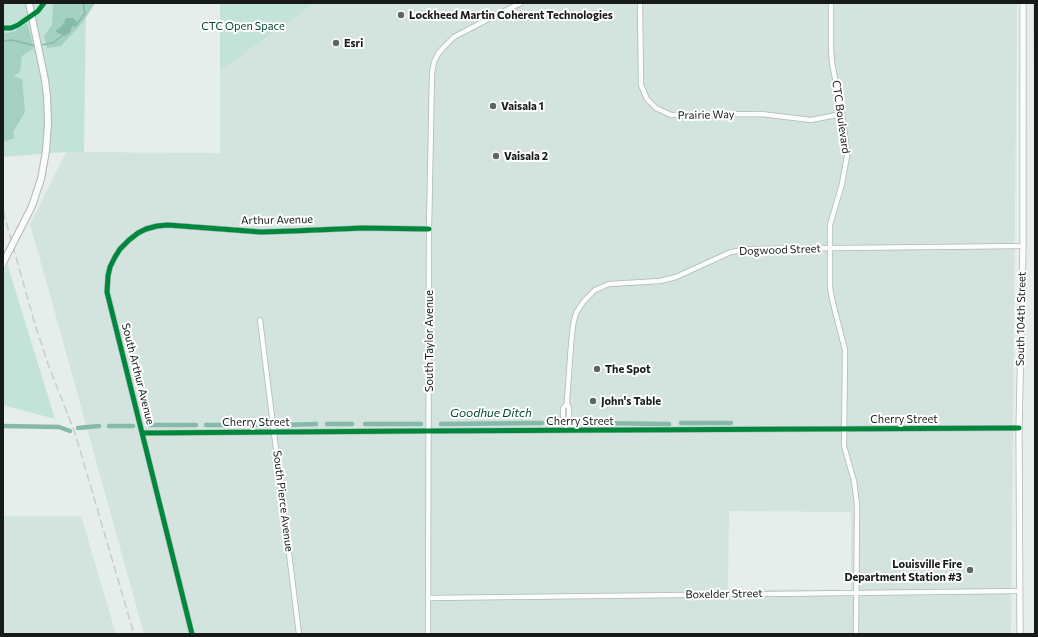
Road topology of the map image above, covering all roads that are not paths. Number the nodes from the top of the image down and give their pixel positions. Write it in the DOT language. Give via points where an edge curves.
graph roads {
  1 [pos="521,3"];
  2 [pos="640,3"];
  3 [pos="831,3"];
  4 [pos="1023,3"];
  5 [pos="29,4"];
  6 [pos="842,114"];
  7 [pos="429,229"];
  8 [pos="129,240"];
  9 [pos="1023,246"];
  10 [pos="830,248"];
  11 [pos="3,263"];
  12 [pos="260,320"];
  13 [pos="1019,428"];
  14 [pos="844,429"];
  15 [pos="429,431"];
  16 [pos="566,431"];
  17 [pos="274,432"];
  18 [pos="142,433"];
  19 [pos="1020,591"];
  20 [pos="857,593"];
  21 [pos="428,598"];
  22 [pos="192,634"];
  23 [pos="299,634"];
  24 [pos="428,634"];
  25 [pos="856,634"];
  26 [pos="1020,634"];
  1 -- 7 [label="street, South Taylor Avenue" via="454,37 434,62 431,80"];
  2 -- 6 [label="street, Prairie Way" via="641,85 647,99 656,108 671,115 761,114 811,120"];
  3 -- 6 [label="street, CTC Boulevard" via="832,63"];
  4 -- 9 [label="street, South 104th Street"];
  5 -- 11 [label="main road, bridge" via="45,80 48,108 46,151 37,192"];
  6 -- 10 [label="street, CTC Boulevard" via="847,161 830,225"];
  7 -- 8 [label="street, Arthur Avenue" via="364,228 261,232 168,225 146,229"];
  7 -- 15 [label="street, South Taylor Avenue"];
  8 -- 18 [label="street, South Arthur Avenue" via="110,267 107,292"];
  9 -- 10 [label="street, Dogwood Street"];
  9 -- 13 [label="street, South 104th Street"];
  10 -- 14 [label="street, CTC Boulevard" via="830,292 845,350"];
  10 -- 16 [label="street, Dogwood Street" via="762,248 731,252 671,278 609,284 595,290 576,313 573,325 567,404 562,408"];
  12 -- 17 [label="street, South Pierce Avenue"];
  13 -- 14 [label="street, Cherry Street"];
  13 -- 19 [label="street, South 104th Street"];
  14 -- 16 [label="street, Cherry Street"];
  14 -- 20 [label="street, CTC Boulevard" via="844,446 857,504"];
  15 -- 16 [label="street, Cherry Street"];
  15 -- 17 [label="street, Cherry Street"];
  15 -- 21 [label="street, South Taylor Avenue"];
  17 -- 18 [label="street, Cherry Street"];
  17 -- 23 [label="street, South Pierce Avenue"];
  18 -- 22 [label="street, South Arthur Avenue"];
  19 -- 20 [label="street, Boxelder Street"];
  19 -- 26 [label="street, South 104th Street"];
  20 -- 21 [label="street, Boxelder Street"];
  20 -- 25 [label="street, CTC Boulevard"];
  21 -- 24 [label="street, South Taylor Avenue"];
}
